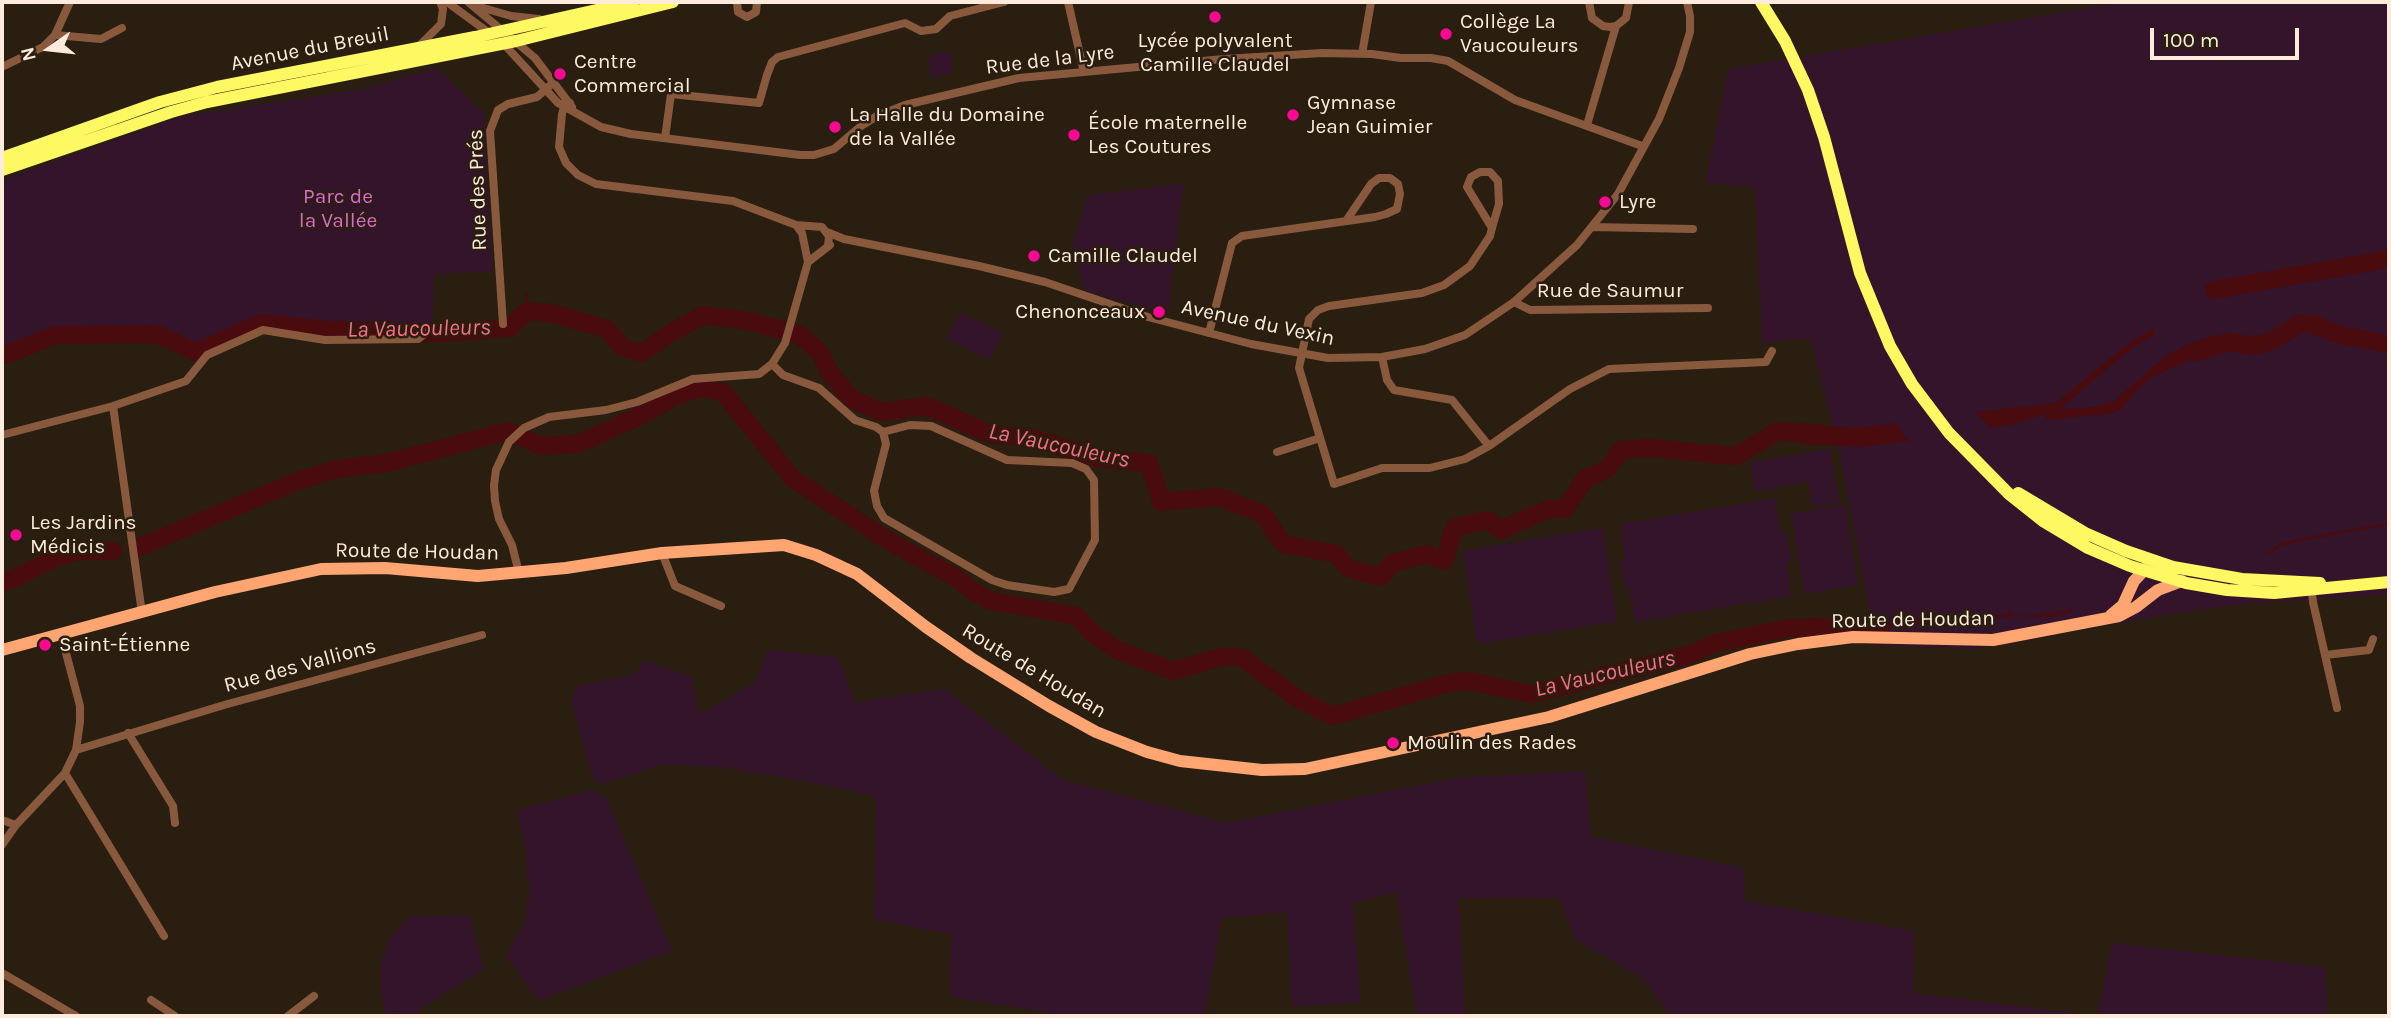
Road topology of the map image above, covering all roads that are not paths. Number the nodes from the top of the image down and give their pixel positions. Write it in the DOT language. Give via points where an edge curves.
graph roads {
  1 [pos="70,2"];
  2 [pos="440,2"];
  3 [pos="447,2"];
  4 [pos="468,2"];
  5 [pos="633,2"];
  6 [pos="673,2"];
  7 [pos="737,2"];
  8 [pos="757,2"];
  9 [pos="1004,2"];
  10 [pos="1068,2"];
  11 [pos="1371,2"];
  12 [pos="1589,2"];
  13 [pos="1629,2"];
  14 [pos="1687,2"];
  15 [pos="1761,2"];
  16 [pos="553,21"];
  17 [pos="1616,26"];
  18 [pos="122,28"];
  19 [pos="491,34"];
  20 [pos="55,35"];
  21 [pos="538,36"];
  22 [pos="504,37"];
  23 [pos="516,41"];
  24 [pos="415,49"];
  25 [pos="1362,54"];
  26 [pos="535,58"];
  27 [pos="2,67"];
  28 [pos="1084,72"];
  29 [pos="554,82"];
  30 [pos="546,89"];
  31 [pos="567,105"];
  32 [pos="1587,125"];
  33 [pos="665,138"];
  34 [pos="1642,146"];
  35 [pos="2,158"];
  36 [pos="2,170"];
  37 [pos="1346,221"];
  38 [pos="796,225"];
  39 [pos="814,226"];
  40 [pos="1591,227"];
  41 [pos="1492,228"];
  42 [pos="1693,229"];
  43 [pos="827,232"];
  44 [pos="803,236"];
  45 [pos="844,239"];
  46 [pos="828,246"];
  47 [pos="806,249"];
  48 [pos="819,253"];
  49 [pos="808,262"];
  50 [pos="1514,302"];
  51 [pos="1708,308"];
  52 [pos="503,324"];
  53 [pos="431,328"];
  54 [pos="1209,333"];
  55 [pos="1772,351"];
  56 [pos="1303,353"];
  57 [pos="1382,357"];
  58 [pos="772,364"];
  59 [pos="113,406"];
  60 [pos="883,432"];
  61 [pos="2,435"];
  62 [pos="1320,438"];
  63 [pos="1489,446"];
  64 [pos="1277,453"];
  65 [pos="1991,476"];
  66 [pos="662,553"];
  67 [pos="2117,561"];
  68 [pos="2149,568"];
  69 [pos="519,573"];
  70 [pos="2182,582"];
  71 [pos="2383,583"];
  72 [pos="2267,587"];
  73 [pos="2312,587"];
  74 [pos="2130,591"];
  75 [pos="2148,597"];
  76 [pos="721,606"];
  77 [pos="142,612"];
  78 [pos="2105,618"];
  79 [pos="61,634"];
  80 [pos="482,635"];
  81 [pos="2373,639"];
  82 [pos="2,650"];
  83 [pos="2325,655"];
  84 [pos="2337,708"];
  85 [pos="128,733"];
  86 [pos="76,750"];
  87 [pos="65,773"];
  88 [pos="2,820"];
  89 [pos="175,823"];
  90 [pos="16,825"];
  91 [pos="2,845"];
  92 [pos="164,936"];
  93 [pos="2,973"];
  94 [pos="314,996"];
  95 [pos="151,1000"];
  96 [pos="76,1016"];
  97 [pos="175,1016"];
  98 [pos="288,1016"];
  1 -- 20 [label="street"];
  2 -- 24 [label="street" via="441,24"];
  3 -- 19 [label="street"];
  4 -- 16 [label="street" via="511,16"];
  4 -- 22 [label="street"];
  5 -- 16 [label="main road, Avenue du Breuil"];
  6 -- 21 [label="main road"];
  7 -- 8 [label="street" via="738,12 747,17 756,12"];
  9 -- 33 [label="street" via="950,16 936,29 921,31 905,23 778,57 772,62 759,103 671,94"];
  10 -- 28 [label="street"];
  11 -- 25 [label="street"];
  12 -- 17 [label="street" via="1597,23"];
  13 -- 17 [label="street" via="1626,18"];
  14 -- 34 [label="street, Avenue du Vexin" via="1690,16 1684,53 1668,100"];
  15 -- 65 [label="main road" via="1808,90 1860,273 1890,346 1930,411"];
  16 -- 22 [label="main road, Avenue du Breuil"];
  17 -- 32 [label="street"];
  18 -- 20 [label="street" via="101,40"];
  19 -- 22 [label="main road, Avenue du Breuil"];
  19 -- 24 [label="main road, Avenue du Breuil"];
  20 -- 27 [label="street" via="43,47"];
  21 -- 23 [label="main road"];
  21 -- 26 [label="street"];
  22 -- 23 [label="main road"];
  22 -- 30 [label="street"];
  22 -- 36 [label="main road" via="207,102"];
  23 -- 26 [label="street"];
  24 -- 35 [label="main road, Avenue du Breuil" via="198,92"];
  25 -- 28 [label="street, Rue de la Lyre" via="1322,53"];
  25 -- 32 [label="street, Rue de la Lyre" via="1448,61 1515,100"];
  26 -- 29 [label="street"];
  28 -- 33 [label="street, Rue de la Lyre" via="1020,78 905,105 861,125 834,149 814,155"];
  29 -- 30 [label="street, Rue des Prés"];
  29 -- 31 [label="street"];
  30 -- 31 [label="street"];
  30 -- 52 [label="street, Rue des Prés" via="537,97 498,110 490,131"];
  31 -- 33 [label="street" via="601,127"];
  31 -- 38 [label="street" via="559,147 578,175 596,184 733,201"];
  32 -- 34 [label="street, Rue de la Lyre"];
  34 -- 40 [label="street, Avenue du Vexin" via="1618,194"];
  37 -- 37 [label="street" via="1397,209 1398,184 1379,178"];
  37 -- 54 [label="street" via="1242,236 1232,243"];
  38 -- 39 [label="street"];
  38 -- 44 [label="street"];
  39 -- 43 [label="street"];
  39 -- 44 [label="street"];
  40 -- 42 [label="street"];
  40 -- 50 [label="street, Avenue du Vexin"];
  41 -- 41 [label="street" via="1499,204 1498,181 1490,172 1480,172 1471,177 1468,187"];
  41 -- 56 [label="street" via="1470,266 1444,285 1422,293 1318,310 1309,319"];
  43 -- 45 [label="street, Avenue du Vexin"];
  43 -- 46 [label="street"];
  44 -- 47 [label="street"];
  45 -- 46 [label="street"];
  45 -- 54 [label="street, Avenue du Vexin" via="1045,282"];
  46 -- 48 [label="street"];
  47 -- 48 [label="street"];
  47 -- 49 [label="street"];
  48 -- 49 [label="street"];
  49 -- 58 [label="street" via="785,343"];
  50 -- 51 [label="street, Rue de Saumur" via="1530,310"];
  50 -- 57 [label="street, Avenue du Vexin" via="1449,341"];
  53 -- 59 [label="street" via="418,339 325,340 263,330 207,355 186,381"];
  54 -- 56 [label="street, Avenue du Vexin"];
  55 -- 63 [label="street" via="1766,362 1609,369 1570,389"];
  56 -- 57 [label="street, Avenue du Vexin" via="1328,358"];
  56 -- 62 [label="street" via="1299,368"];
  57 -- 63 [label="street" via="1394,390 1452,400"];
  58 -- 60 [label="street" via="783,375 819,388 855,420"];
  58 -- 69 [label="street" via="759,374 692,379 637,402 549,417 524,428 509,442 494,485 499,519"];
  59 -- 61 [label="street"];
  59 -- 77 [label="street"];
  60 -- 60 [label="street" via="910,425 931,426 1007,460 1072,463 1086,468 1094,480 1095,540 1069,589 1054,592 992,580 884,518 874,491 886,444"];
  62 -- 63 [label="street" via="1334,484 1382,468 1430,468 1465,459"];
  62 -- 64 [label="street"];
  65 -- 67 [label="main road" via="2043,521"];
  65 -- 68 [label="main road"];
  66 -- 69 [label="street, Route de Houdan"];
  66 -- 76 [label="street" via="676,586"];
  66 -- 78 [label="street, Route de Houdan" via="784,545 816,555 857,574 971,657 1096,732 1180,761 1262,771 1305,769 1537,720 1798,643 1853,637 1993,640"];
  67 -- 68 [label="main road"];
  67 -- 74 [label="street"];
  68 -- 70 [label="main road"];
  68 -- 72 [label="main road"];
  68 -- 74 [label="street" via="2136,578"];
  68 -- 75 [label="street"];
  69 -- 77 [label="street, Route de Houdan" via="478,576 386,568 321,569"];
  70 -- 72 [label="main road" via="2227,590"];
  70 -- 75 [label="street, Route de Houdan"];
  71 -- 73 [label="main road"];
  72 -- 73 [label="main road"];
  73 -- 83 [label="street"];
  74 -- 78 [label="street" via="2123,606"];
  75 -- 78 [label="street, Route de Houdan" via="2129,611"];
  77 -- 79 [label="street, Route de Houdan"];
  79 -- 82 [label="street, Route de Houdan"];
  79 -- 86 [label="street" via="80,706"];
  80 -- 85 [label="street, Rue des Vallions"];
  81 -- 83 [label="street" via="2369,650"];
  83 -- 84 [label="street"];
  85 -- 86 [label="street, Rue des Vallions"];
  85 -- 89 [label="street" via="173,806"];
  86 -- 87 [label="street"];
  87 -- 90 [label="street"];
  87 -- 92 [label="street"];
  88 -- 90 [label="street"];
  90 -- 91 [label="street"];
  93 -- 96 [label="street"];
  94 -- 98 [label="street"];
  95 -- 97 [label="street"];
}
